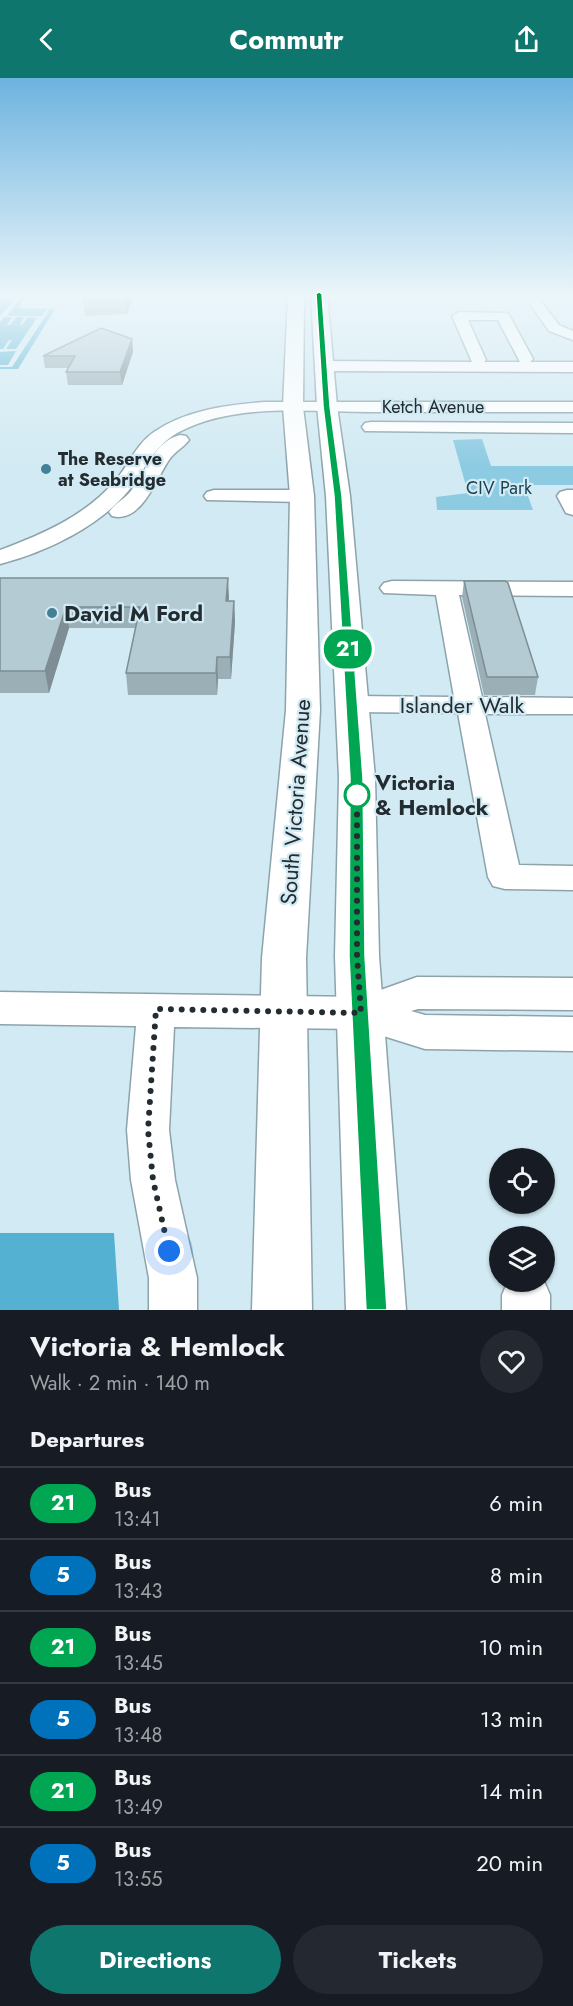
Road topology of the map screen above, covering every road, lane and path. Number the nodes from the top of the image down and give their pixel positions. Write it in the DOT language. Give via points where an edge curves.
graph roads {
  1 [pos="303,351"];
  2 [pos="323,351"];
  3 [pos="474,351"];
  4 [pos="521,351"];
  5 [pos="525,359"];
  6 [pos="478,360"];
  7 [pos="324,366"];
  8 [pos="573,367"];
  9 [pos="310,407"];
  10 [pos="573,407"];
  11 [pos="371,427"];
  12 [pos="573,428"];
  13 [pos="214,496"];
  14 [pos="302,496"];
  15 [pos="573,496"];
  16 [pos="573,509"];
  17 [pos="0,557"];
  18 [pos="0,570"];
  19 [pos="392,588"];
  20 [pos="446,589"];
  21 [pos="573,589"];
  22 [pos="352,705"];
  23 [pos="470,706"];
  24 [pos="573,706"];
  25 [pos="573,878"];
  26 [pos="573,994"];
  27 [pos="0,1008"];
  28 [pos="156,1009"];
  29 [pos="283,1012"];
  30 [pos="361,1013"];
  31 [pos="573,1034"];
  32 [pos="173,1310"];
  33 [pos="282,1310"];
  34 [pos="376,1310"];
  1 -- 9 [label="main road, South Victoria Avenue"];
  2 -- 7 [label="main road, South Victoria Avenue"];
  3 -- 6 [label="street"];
  4 -- 5 [label="street"];
  7 -- 8 [label="street"];
  7 -- 9 [label="main road, South Victoria Avenue"];
  9 -- 10 [label="street, Ketch Avenue"];
  9 -- 14 [label="main road, South Victoria Avenue"];
  9 -- 17 [label="street" via="231,410 198,418 167,432 147,447 126,482 103,504 71,526"];
  9 -- 18 [label="street" via="210,425 182,439 162,454 140,495 114,516 79,538"];
  9 -- 22 [label="main road, South Victoria Avenue" via="338,496"];
  11 -- 12 [label="street"];
  13 -- 14 [label="street"];
  14 -- 29 [label="main road, South Victoria Avenue" via="303,710"];
  15 -- 16 [label="street" via="567,496"];
  19 -- 20 [label="street"];
  20 -- 21 [label="street"];
  20 -- 23 [label="street"];
  22 -- 23 [label="street, Islander Walk"];
  22 -- 30 [label="main road, South Victoria Avenue"];
  23 -- 24 [label="street, Islander Walk"];
  23 -- 25 [label="street" via="505,877"];
  26 -- 30 [label="street" via="417,993"];
  27 -- 28 [label="street"];
  28 -- 29 [label="street"];
  28 -- 32 [label="street" via="148,1130 153,1180 173,1278"];
  29 -- 30 [label="street"];
  29 -- 33 [label="main road, South Victoria Avenue"];
  30 -- 31 [label="street" via="425,1032"];
  30 -- 34 [label="main road, South Victoria Avenue"];
}
